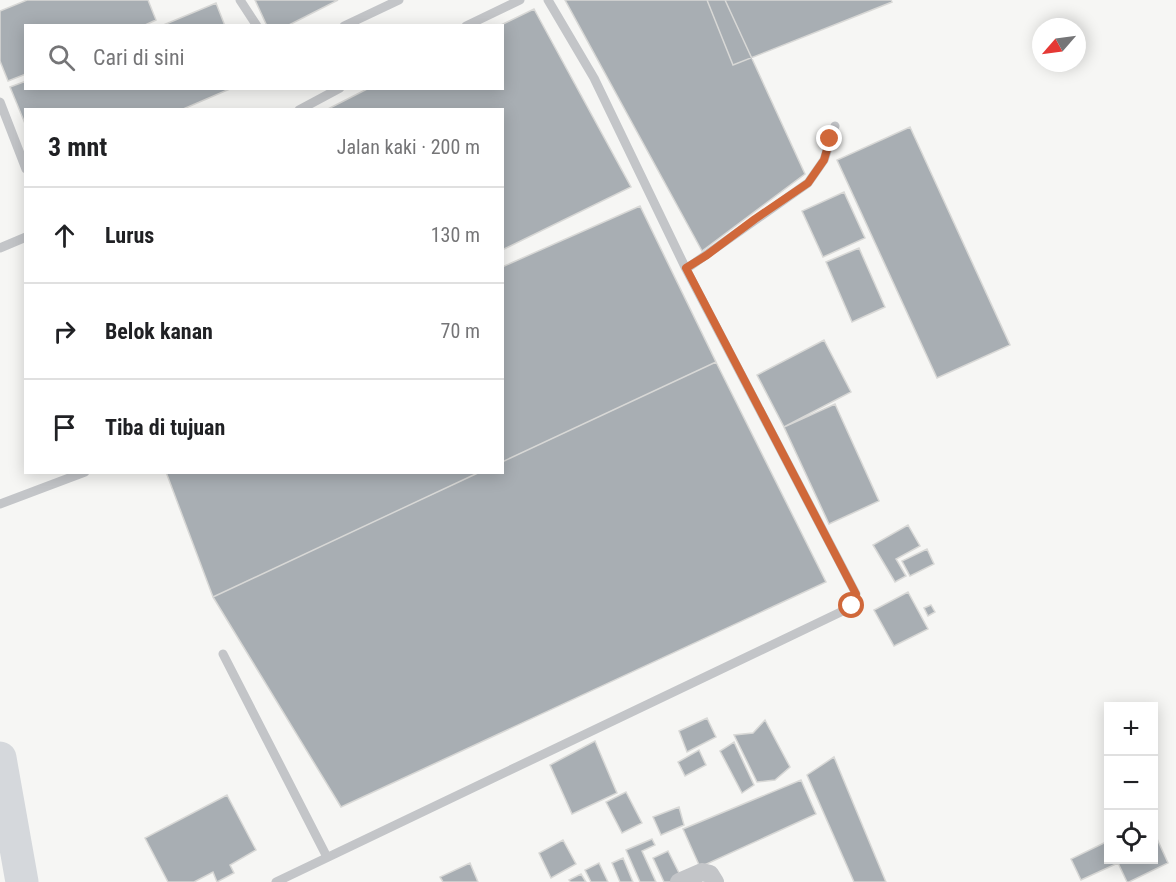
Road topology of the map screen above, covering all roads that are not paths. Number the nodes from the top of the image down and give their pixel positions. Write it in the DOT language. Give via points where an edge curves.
graph roads {
  1 [pos="240,0"];
  2 [pos="399,0"];
  3 [pos="520,0"];
  4 [pos="548,0"];
  5 [pos="255,24"];
  6 [pos="348,24"];
  7 [pos="470,24"];
  8 [pos="336,90"];
  9 [pos="0,102"];
  10 [pos="303,108"];
  11 [pos="835,126"];
  12 [pos="24,164"];
  13 [pos="24,238"];
  14 [pos="0,248"];
  15 [pos="686,268"];
  16 [pos="80,474"];
  17 [pos="0,504"];
  18 [pos="223,654"];
  19 [pos="0,758"];
  20 [pos="327,856"];
  21 [pos="22,882"];
  22 [pos="276,882"];
  23 [pos="679,882"];
  24 [pos="715,882"];
  1 -- 5 [label="lane"];
  2 -- 6 [label="lane"];
  3 -- 7 [label="lane"];
  4 -- 15 [label="lane" via="594,78"];
  8 -- 10 [label="lane"];
  9 -- 12 [label="lane"];
  11 -- 15 [label="lane" via="824,160 808,183"];
  13 -- 14 [label="lane"];
  15 -- 20 [label="lane" via="856,594 854,603"];
  16 -- 17 [label="lane"];
  18 -- 20 [label="lane"];
  19 -- 21 [label="highway"];
  20 -- 22 [label="lane"];
  23 -- 24 [label="street" via="702,872 710,874"];
}
